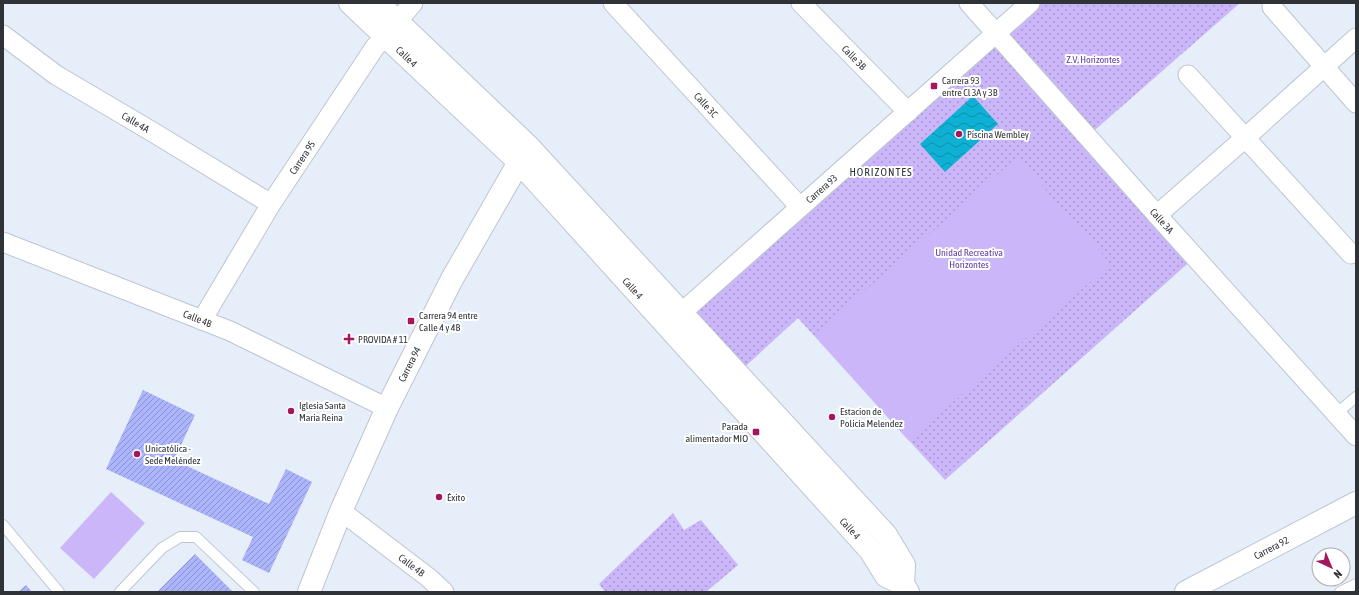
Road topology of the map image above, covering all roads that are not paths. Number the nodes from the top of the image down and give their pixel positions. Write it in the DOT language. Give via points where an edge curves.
graph roads {
  1 [pos="350,3"];
  2 [pos="378,3"];
  3 [pos="413,3"];
  4 [pos="613,3"];
  5 [pos="801,3"];
  6 [pos="969,3"];
  7 [pos="1030,3"];
  8 [pos="1272,8"];
  9 [pos="391,29"];
  10 [pos="996,33"];
  11 [pos="3,35"];
  12 [pos="1356,38"];
  13 [pos="1324,67"];
  14 [pos="1188,75"];
  15 [pos="1356,103"];
  16 [pos="908,112"];
  17 [pos="1246,138"];
  18 [pos="524,154"];
  19 [pos="271,204"];
  20 [pos="800,207"];
  21 [pos="1157,215"];
  22 [pos="3,242"];
  23 [pos="1351,254"];
  24 [pos="674,319"];
  25 [pos="202,320"];
  26 [pos="1356,397"];
  27 [pos="388,408"];
  28 [pos="1337,413"];
  29 [pos="1356,436"];
  30 [pos="1356,503"];
  31 [pos="341,511"];
  32 [pos="3,525"];
  33 [pos="1356,584"];
  34 [pos="906,588"];
  35 [pos="59,592"];
  36 [pos="120,592"];
  37 [pos="254,592"];
  38 [pos="309,592"];
  39 [pos="444,592"];
  40 [pos="1186,592"];
  41 [pos="1340,592"];
  1 -- 9 [label="street, Calle 4"];
  2 -- 9 [label="street, Calle 4"];
  3 -- 9 [label="street, Carrera 95"];
  4 -- 20 [label="street, Calle 3C"];
  5 -- 16 [label="street, Calle 3B"];
  6 -- 10 [label="street, Calle 3A"];
  7 -- 10 [label="street, Carrera 93"];
  8 -- 13 [label="street"];
  9 -- 18 [label="street, Calle 4"];
  9 -- 19 [label="street, Carrera 95" via="375,47"];
  10 -- 16 [label="street, Carrera 93"];
  10 -- 21 [label="street, Calle 3A"];
  11 -- 19 [label="street, Calle 4A" via="56,75"];
  12 -- 13 [label="street"];
  13 -- 15 [label="street"];
  13 -- 17 [label="street"];
  14 -- 17 [label="street"];
  16 -- 20 [label="street, Carrera 93"];
  17 -- 21 [label="street"];
  17 -- 23 [label="street"];
  18 -- 24 [label="street, Calle 4"];
  18 -- 27 [label="street, Carrera 94" via="452,279"];
  19 -- 25 [label="street, Carrera 95"];
  20 -- 24 [label="street, Carrera 93"];
  21 -- 28 [label="street, Calle 3A"];
  22 -- 25 [label="street, Calle 4B"];
  24 -- 34 [label="street, Calle 4" via="870,550 886,576"];
  25 -- 27 [label="street, Calle 4B"];
  26 -- 28 [label="lane"];
  27 -- 31 [label="street, Carrera 94"];
  28 -- 29 [label="street, Calle 3A"];
  30 -- 40 [label="street, Carrera 92"];
  31 -- 38 [label="street, Carrera 94"];
  31 -- 39 [label="street, Calle 4B"];
  32 -- 35 [label="lane"];
  33 -- 41 [label="lane"];
  36 -- 37 [label="lane" via="162,548 180,537 196,537"];
}
